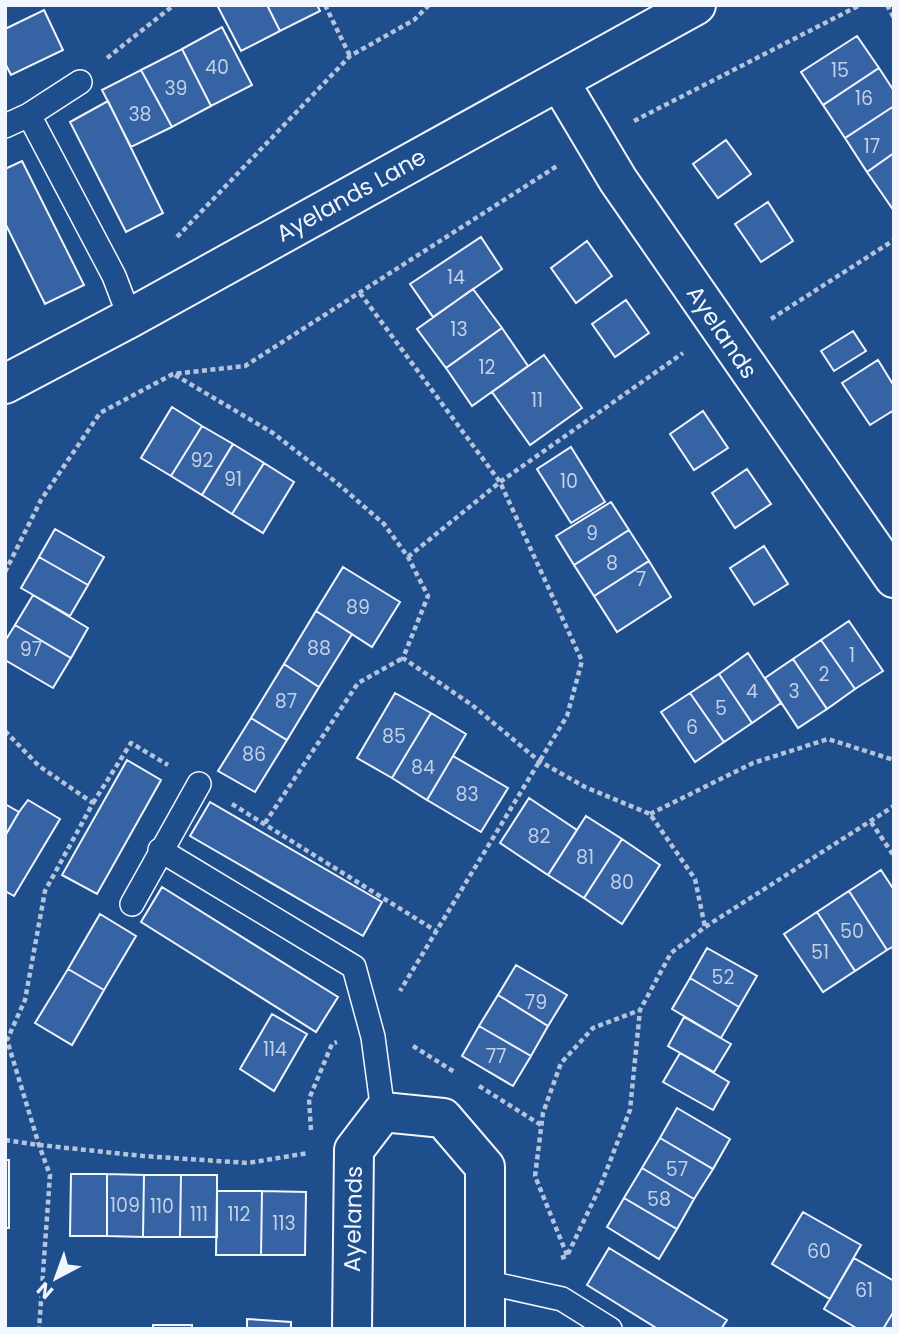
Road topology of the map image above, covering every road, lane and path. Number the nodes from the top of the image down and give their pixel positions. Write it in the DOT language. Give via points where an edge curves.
graph roads {
  1 [pos="174,5"];
  2 [pos="325,5"];
  3 [pos="429,5"];
  4 [pos="696,5"];
  5 [pos="860,5"];
  6 [pos="887,5"];
  7 [pos="894,18"];
  8 [pos="350,56"];
  9 [pos="559,81"];
  10 [pos="80,82"];
  11 [pos="29,115"];
  12 [pos="5,126"];
  13 [pos="594,141"];
  14 [pos="894,240"];
  15 [pos="114,276"];
  16 [pos="360,293"];
  17 [pos="130,318"];
  18 [pos="725,336"];
  19 [pos="173,374"];
  20 [pos="5,384"];
  21 [pos="500,482"];
  22 [pos="408,557"];
  23 [pos="5,572"];
  24 [pos="894,578"];
  25 [pos="403,658"];
  26 [pos="5,731"];
  27 [pos="894,760"];
  28 [pos="539,761"];
  29 [pos="199,784"];
  30 [pos="93,803"];
  31 [pos="894,806"];
  32 [pos="650,814"];
  33 [pos="871,822"];
  34 [pos="265,823"];
  35 [pos="160,850"];
  36 [pos="894,856"];
  37 [pos="132,904"];
  38 [pos="705,927"];
  39 [pos="436,931"];
  40 [pos="640,1010"];
  41 [pos="371,1031"];
  42 [pos="6,1040"];
  43 [pos="383,1112"];
  44 [pos="5,1140"];
  45 [pos="39,1145"];
  46 [pos="354,1150"];
  47 [pos="313,1152"];
  48 [pos="567,1256"];
  49 [pos="555,1260"];
  50 [pos="485,1282"];
  51 [pos="39,1329"];
  52 [pos="352,1329"];
  53 [pos="485,1329"];
  54 [pos="610,1329"];
  1 -- 10 [label="path"];
  2 -- 8 [label="path"];
  3 -- 8 [label="path" via="415,20"];
  4 -- 9 [label="street, Ayelands Lane"];
  5 -- 13 [label="path"];
  6 -- 7 [label="path"];
  8 -- 15 [label="path" via="172,242"];
  9 -- 13 [label="street, Ayelands"];
  9 -- 17 [label="street, Ayelands Lane"];
  10 -- 11 [label="lane"];
  11 -- 12 [label="lane"];
  11 -- 15 [label="lane"];
  13 -- 16 [label="path"];
  13 -- 18 [label="street, Ayelands"];
  14 -- 18 [label="path"];
  15 -- 17 [label="lane"];
  16 -- 19 [label="path" via="245,366"];
  16 -- 21 [label="path"];
  17 -- 20 [label="street, Ayelands Lane"];
  18 -- 21 [label="path"];
  18 -- 24 [label="street, Ayelands"];
  19 -- 22 [label="path" via="273,433 326,474 384,524"];
  19 -- 23 [label="path" via="100,413 41,500"];
  21 -- 22 [label="path"];
  21 -- 28 [label="path" via="582,661 567,716"];
  22 -- 25 [label="path" via="428,596"];
  25 -- 28 [label="path" via="472,705"];
  25 -- 34 [label="path" via="358,684"];
  26 -- 30 [label="path" via="39,766"];
  27 -- 32 [label="path" via="828,739 753,762"];
  28 -- 32 [label="path" via="585,787"];
  28 -- 39 [label="path"];
  29 -- 30 [label="path" via="131,743"];
  29 -- 34 [label="path"];
  29 -- 35 [label="lane"];
  30 -- 42 [label="path" via="45,891 25,1000"];
  31 -- 33 [label="path"];
  32 -- 38 [label="path" via="695,879"];
  33 -- 36 [label="path"];
  33 -- 38 [label="path"];
  34 -- 39 [label="path"];
  35 -- 37 [label="lane"];
  35 -- 41 [label="lane" via="354,967"];
  38 -- 40 [label="path" via="671,953"];
  39 -- 41 [label="path"];
  40 -- 48 [label="path" via="630,1110"];
  40 -- 48 [label="path" via="593,1028 561,1063 543,1113 535,1176"];
  41 -- 43 [label="lane"];
  41 -- 47 [label="path" via="332,1044 309,1100"];
  42 -- 45 [label="path"];
  43 -- 46 [label="street, Ayelands"];
  43 -- 50 [label="street" via="443,1118 485,1167"];
  44 -- 45 [label="path"];
  45 -- 47 [label="path" via="248,1163"];
  45 -- 51 [label="path" via="50,1175"];
  46 -- 47 [label="path"];
  46 -- 52 [label="street, Ayelands"];
  48 -- 49 [label="path"];
  50 -- 53 [label="street"];
  50 -- 54 [label="lane" via="562,1299"];
}
